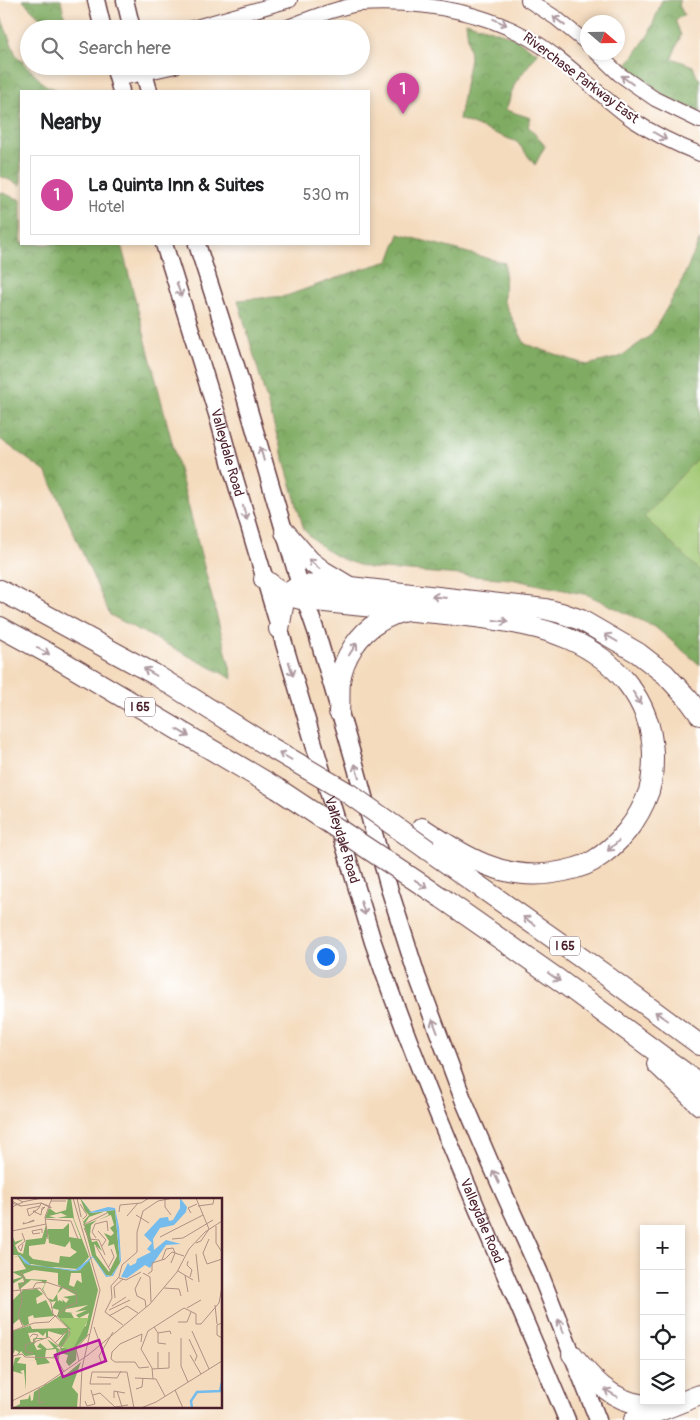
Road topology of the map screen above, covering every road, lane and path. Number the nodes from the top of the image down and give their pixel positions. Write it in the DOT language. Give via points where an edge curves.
graph roads {
  1 [pos="96,0"];
  2 [pos="125,0"];
  3 [pos="290,0"];
  4 [pos="528,0"];
  5 [pos="101,20"];
  6 [pos="130,20"];
  7 [pos="220,20"];
  8 [pos="307,20"];
  9 [pos="580,38"];
  10 [pos="604,60"];
  11 [pos="144,75"];
  12 [pos="149,90"];
  13 [pos="700,121"];
  14 [pos="700,154"];
  15 [pos="164,245"];
  16 [pos="197,245"];
  17 [pos="285,532"];
  18 [pos="264,579"];
  19 [pos="350,587"];
  20 [pos="0,590"];
  21 [pos="297,593"];
  22 [pos="408,611"];
  23 [pos="0,627"];
  24 [pos="279,629"];
  25 [pos="339,712"];
  26 [pos="700,715"];
  27 [pos="428,841"];
  28 [pos="632,1034"];
  29 [pos="700,1045"];
  30 [pos="700,1084"];
  31 [pos="700,1105"];
  32 [pos="572,1354"];
  33 [pos="700,1395"];
  34 [pos="685,1400"];
  35 [pos="640,1404"];
  36 [pos="673,1405"];
  37 [pos="567,1420"];
  38 [pos="598,1420"];
  39 [pos="634,1420"];
  1 -- 5 [label="main road"];
  2 -- 6 [label="main road"];
  3 -- 7 [label="street"];
  9 -- 4 [label="street, one-way"];
  8 -- 14 [label="street, Riverchase Parkway East, one-way" via="336,9 404,1 452,6 494,19 530,37 555,55 635,121"];
  13 -- 10 [label="street, Riverchase Parkway East, one-way" via="655,100 624,79"];
  11 -- 12 [label="main road"];
  15 -- 18 [label="main road, Valleydale Road, one-way" via="218,414"];
  17 -- 16 [label="main road, one-way"];
  19 -- 17 [label="highway, one-way" via="310,561"];
  17 -- 21 [label="main road"];
  18 -- 21 [label="highway"];
  18 -- 24 [label="main road, Valleydale Road"];
  19 -- 21 [label="highway"];
  26 -- 19 [label="highway, one-way" via="665,674 638,653 581,620 545,609"];
  27 -- 20 [label="highway, I 65, one-way, bridge" via="154,674"];
  21 -- 22 [label="highway"];
  21 -- 24 [label="highway"];
  21 -- 25 [label="main road"];
  25 -- 22 [label="highway, one-way" via="341,676 354,646 373,625"];
  22 -- 27 [label="highway, one-way" via="513,622 570,639 616,670 641,703 652,737 654,768 638,815 614,846 588,863 558,873 520,874 496,869"];
  23 -- 28 [label="highway, I 65, one-way, bridge" via="278,789 442,898"];
  24 -- 37 [label="main road, Valleydale Road, one-way" via="388,985 443,1127"];
  32 -- 25 [label="main road, one-way" via="432,1019 389,888"];
  29 -- 27 [label="highway, I 65, one-way"];
  28 -- 30 [label="highway, I 65"];
  28 -- 31 [label="highway" via="650,1057"];
  35 -- 32 [label="highway, one-way" via="610,1393"];
  32 -- 38 [label="main road"];
  33 -- 34 [label="highway"];
  36 -- 39 [label="highway"];
}
